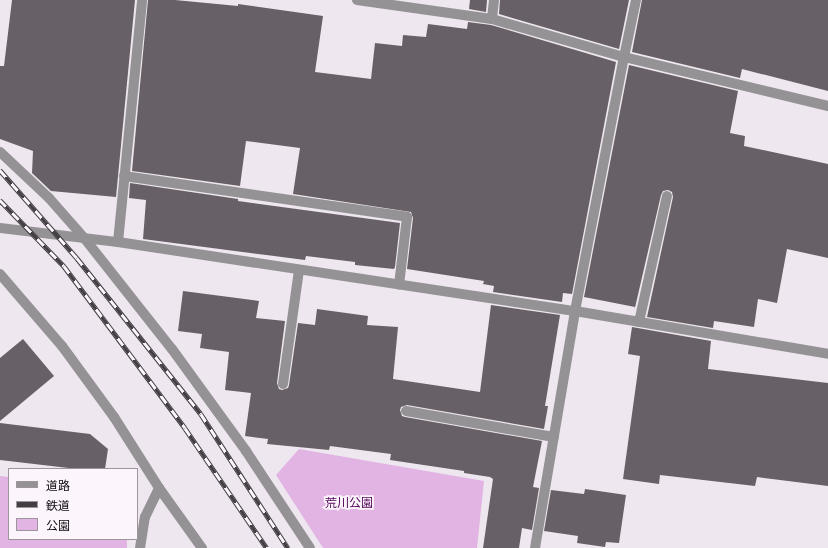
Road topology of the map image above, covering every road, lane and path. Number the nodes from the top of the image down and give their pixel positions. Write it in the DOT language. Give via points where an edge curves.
graph roads {
  1 [pos="142,0"];
  2 [pos="357,0"];
  3 [pos="494,0"];
  4 [pos="636,0"];
  5 [pos="492,19"];
  6 [pos="624,57"];
  7 [pos="828,106"];
  8 [pos="0,152"];
  9 [pos="124,176"];
  10 [pos="667,196"];
  11 [pos="0,228"];
  12 [pos="85,238"];
  13 [pos="118,242"];
  14 [pos="299,270"];
  15 [pos="0,274"];
  16 [pos="400,285"];
  17 [pos="575,311"];
  18 [pos="639,322"];
  19 [pos="828,354"];
  20 [pos="283,384"];
  21 [pos="406,411"];
  22 [pos="554,437"];
  23 [pos="159,488"];
  24 [pos="140,548"];
  25 [pos="202,548"];
  26 [pos="310,548"];
  27 [pos="535,548"];
  1 -- 9 [label="street"];
  2 -- 5 [label="street"];
  3 -- 5 [label="street"];
  4 -- 6 [label="street"];
  5 -- 6 [label="street"];
  6 -- 7 [label="street"];
  6 -- 17 [label="street"];
  8 -- 12 [label="street" via="49,198"];
  9 -- 13 [label="street"];
  9 -- 16 [label="street" via="407,216"];
  10 -- 18 [label="street"];
  11 -- 12 [label="street"];
  12 -- 13 [label="street"];
  12 -- 26 [label="street" via="172,349 246,451"];
  13 -- 14 [label="street"];
  14 -- 16 [label="street"];
  14 -- 20 [label="street"];
  15 -- 23 [label="street" via="67,353 114,417"];
  16 -- 17 [label="street"];
  17 -- 18 [label="street"];
  17 -- 22 [label="street"];
  18 -- 19 [label="street"];
  21 -- 22 [label="street"];
  22 -- 27 [label="street"];
  23 -- 24 [label="street" via="145,517"];
  23 -- 25 [label="street"];
}
